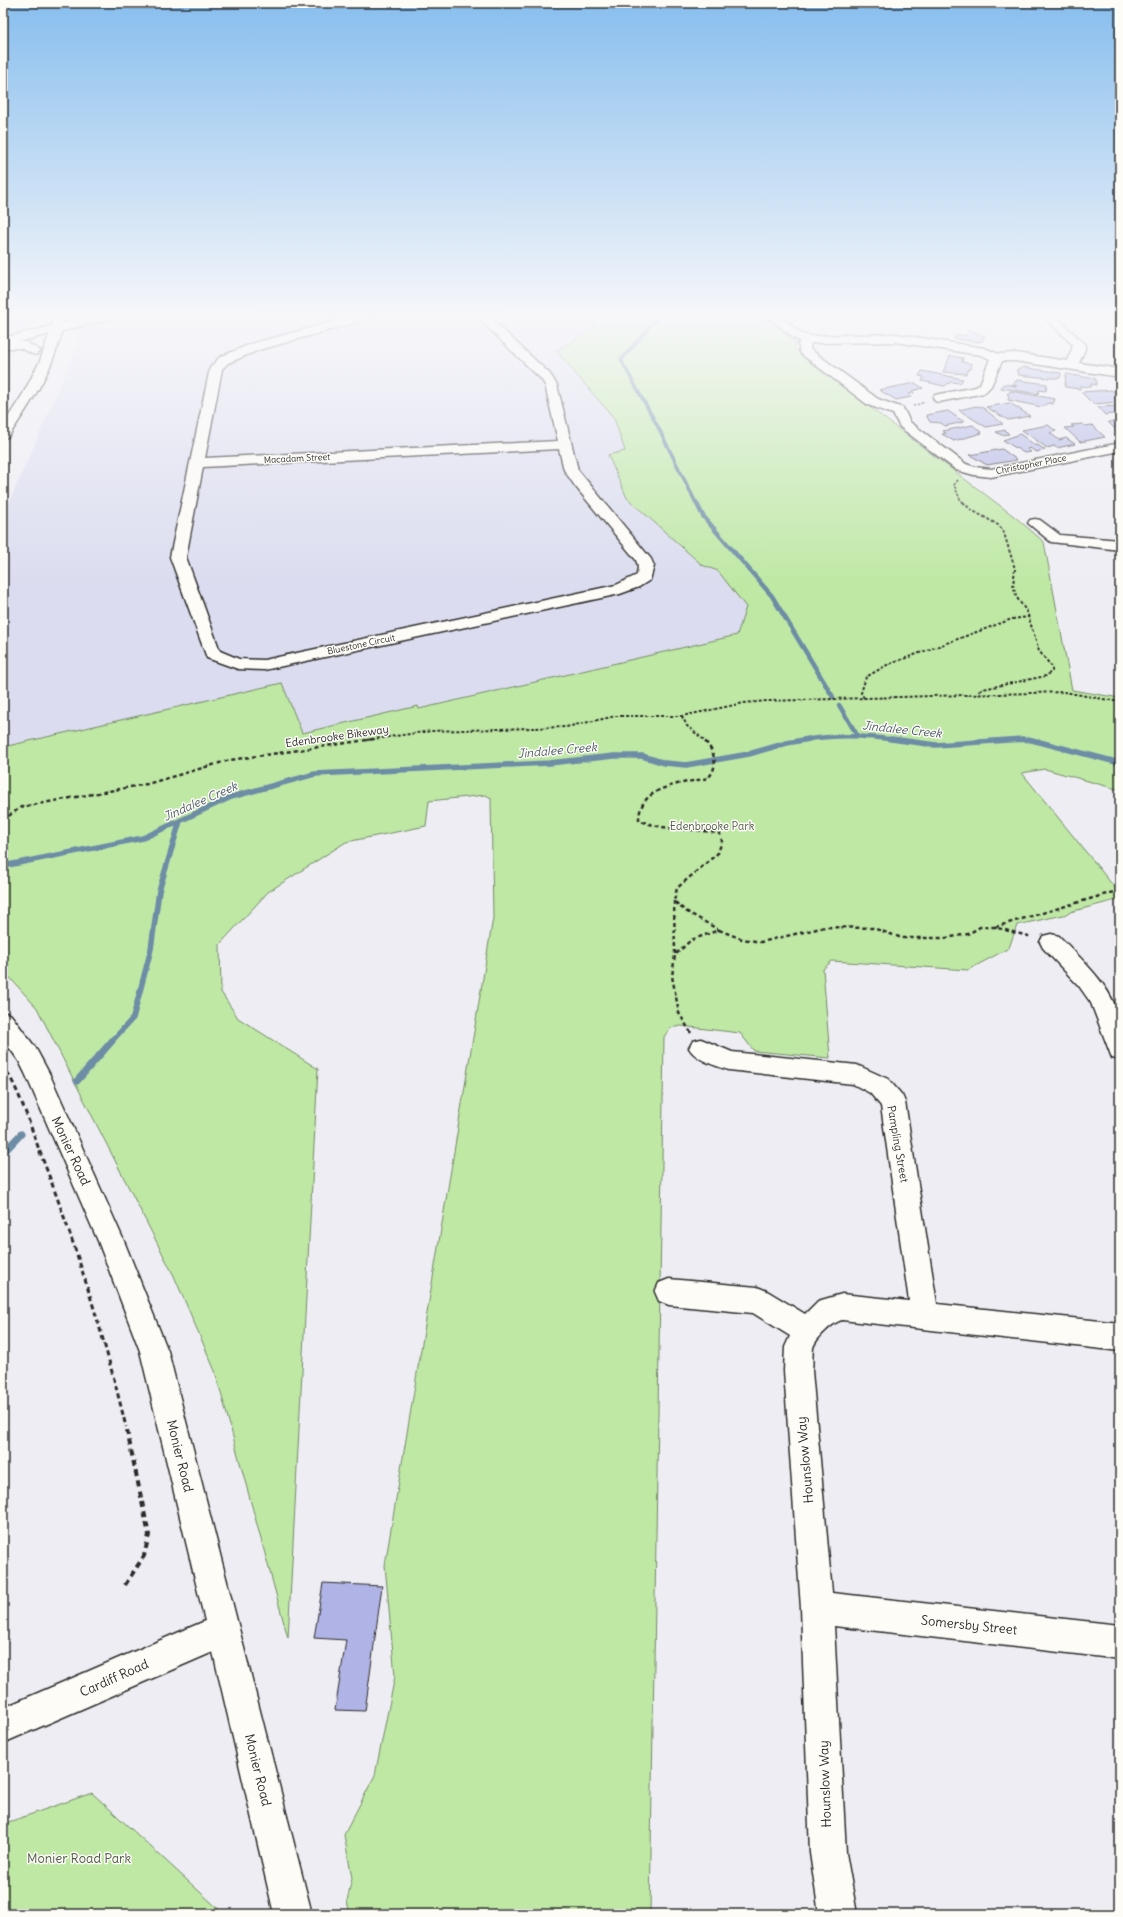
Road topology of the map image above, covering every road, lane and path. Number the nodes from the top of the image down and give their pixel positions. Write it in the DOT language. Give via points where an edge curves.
graph roads {
  1 [pos="23,405"];
  2 [pos="208,405"];
  3 [pos="556,405"];
  4 [pos="884,405"];
  5 [pos="915,405"];
  6 [pos="898,411"];
  7 [pos="3,434"];
  8 [pos="566,445"];
  9 [pos="1120,447"];
  10 [pos="196,463"];
  11 [pos="974,472"];
  12 [pos="1035,522"];
  13 [pos="1120,546"];
  14 [pos="1029,617"];
  15 [pos="982,694"];
  16 [pos="864,698"];
  17 [pos="1120,702"];
  18 [pos="682,716"];
  19 [pos="3,820"];
  20 [pos="1120,890"];
  21 [pos="674,901"];
  22 [pos="994,927"];
  23 [pos="719,930"];
  24 [pos="1051,942"];
  25 [pos="675,955"];
  26 [pos="3,1021"];
  27 [pos="701,1048"];
  28 [pos="1120,1051"];
  29 [pos="3,1065"];
  30 [pos="669,1292"];
  31 [pos="925,1316"];
  32 [pos="806,1331"];
  33 [pos="1120,1337"];
  34 [pos="125,1585"];
  35 [pos="817,1608"];
  36 [pos="224,1630"];
  37 [pos="1120,1642"];
  38 [pos="3,1726"];
  39 [pos="293,1914"];
  40 [pos="838,1914"];
  1 -- 7 [label="street"];
  2 -- 10 [label="street, Bluestone Circuit"];
  3 -- 8 [label="street, Bluestone Circuit"];
  4 -- 6 [label="street"];
  5 -- 6 [label="path"];
  6 -- 11 [label="street, Christopher Place" via="905,424 961,467"];
  8 -- 10 [label="street, Macadam Street"];
  8 -- 10 [label="street, Bluestone Circuit" via="571,470 643,559 646,566 644,576 633,584 620,589 248,666 229,663 213,654 180,565 178,557"];
  9 -- 11 [label="street, Christopher Place" via="991,472"];
  11 -- 14 [label="path" via="955,482 956,492 970,509 1003,530 1015,569 1013,585 1017,598"];
  12 -- 13 [label="street" via="1056,540"];
  14 -- 15 [label="path" via="1039,651 1052,667 1052,671 1046,676 978,690"];
  14 -- 16 [label="path" via="1012,618 887,665 866,677 861,692"];
  15 -- 16 [label="path, Edenbrooke Bikeway"];
  15 -- 17 [label="path, Edenbrooke Bikeway" via="1064,692"];
  16 -- 18 [label="path, Edenbrooke Bikeway" via="752,703"];
  18 -- 19 [label="path, Edenbrooke Bikeway" via="616,716 566,727 542,729 431,731 230,760 147,784 21,807"];
  18 -- 21 [label="path" via="688,727 712,750 716,764 713,774 703,780 661,788 648,797 641,806 639,820 649,826 664,829 710,831 720,834 722,841 718,853 677,888"];
  20 -- 22 [label="path"];
  21 -- 23 [label="path" via="684,910"];
  21 -- 25 [label="path"];
  22 -- 23 [label="path" via="980,927 968,934 946,938 902,938 873,928 825,927 761,942 742,939"];
  22 -- 24 [label="path"];
  23 -- 25 [label="path" via="691,940"];
  24 -- 28 [label="street" via="1087,980 1101,1001"];
  25 -- 27 [label="path" via="672,976 679,1013"];
  26 -- 36 [label="street, Monier Road" via="27,1054 75,1158 154,1351"];
  27 -- 31 [label="street, Pampling Street" via="729,1060 857,1076 879,1086 893,1102"];
  29 -- 34 [label="path" via="10,1076 47,1168 83,1272 111,1368 150,1535 144,1556"];
  30 -- 32 [label="street" via="757,1300"];
  31 -- 32 [label="street, Hounslow Way" via="842,1307 828,1310"];
  31 -- 33 [label="street, Hounslow Way"];
  32 -- 35 [label="street, Hounslow Way" via="799,1347 798,1371"];
  35 -- 37 [label="street, Somersby Street"];
  35 -- 40 [label="street, Hounslow Way" via="828,1852"];
  36 -- 38 [label="street, Cardiff Road"];
  36 -- 39 [label="street, Monier Road"];
}
